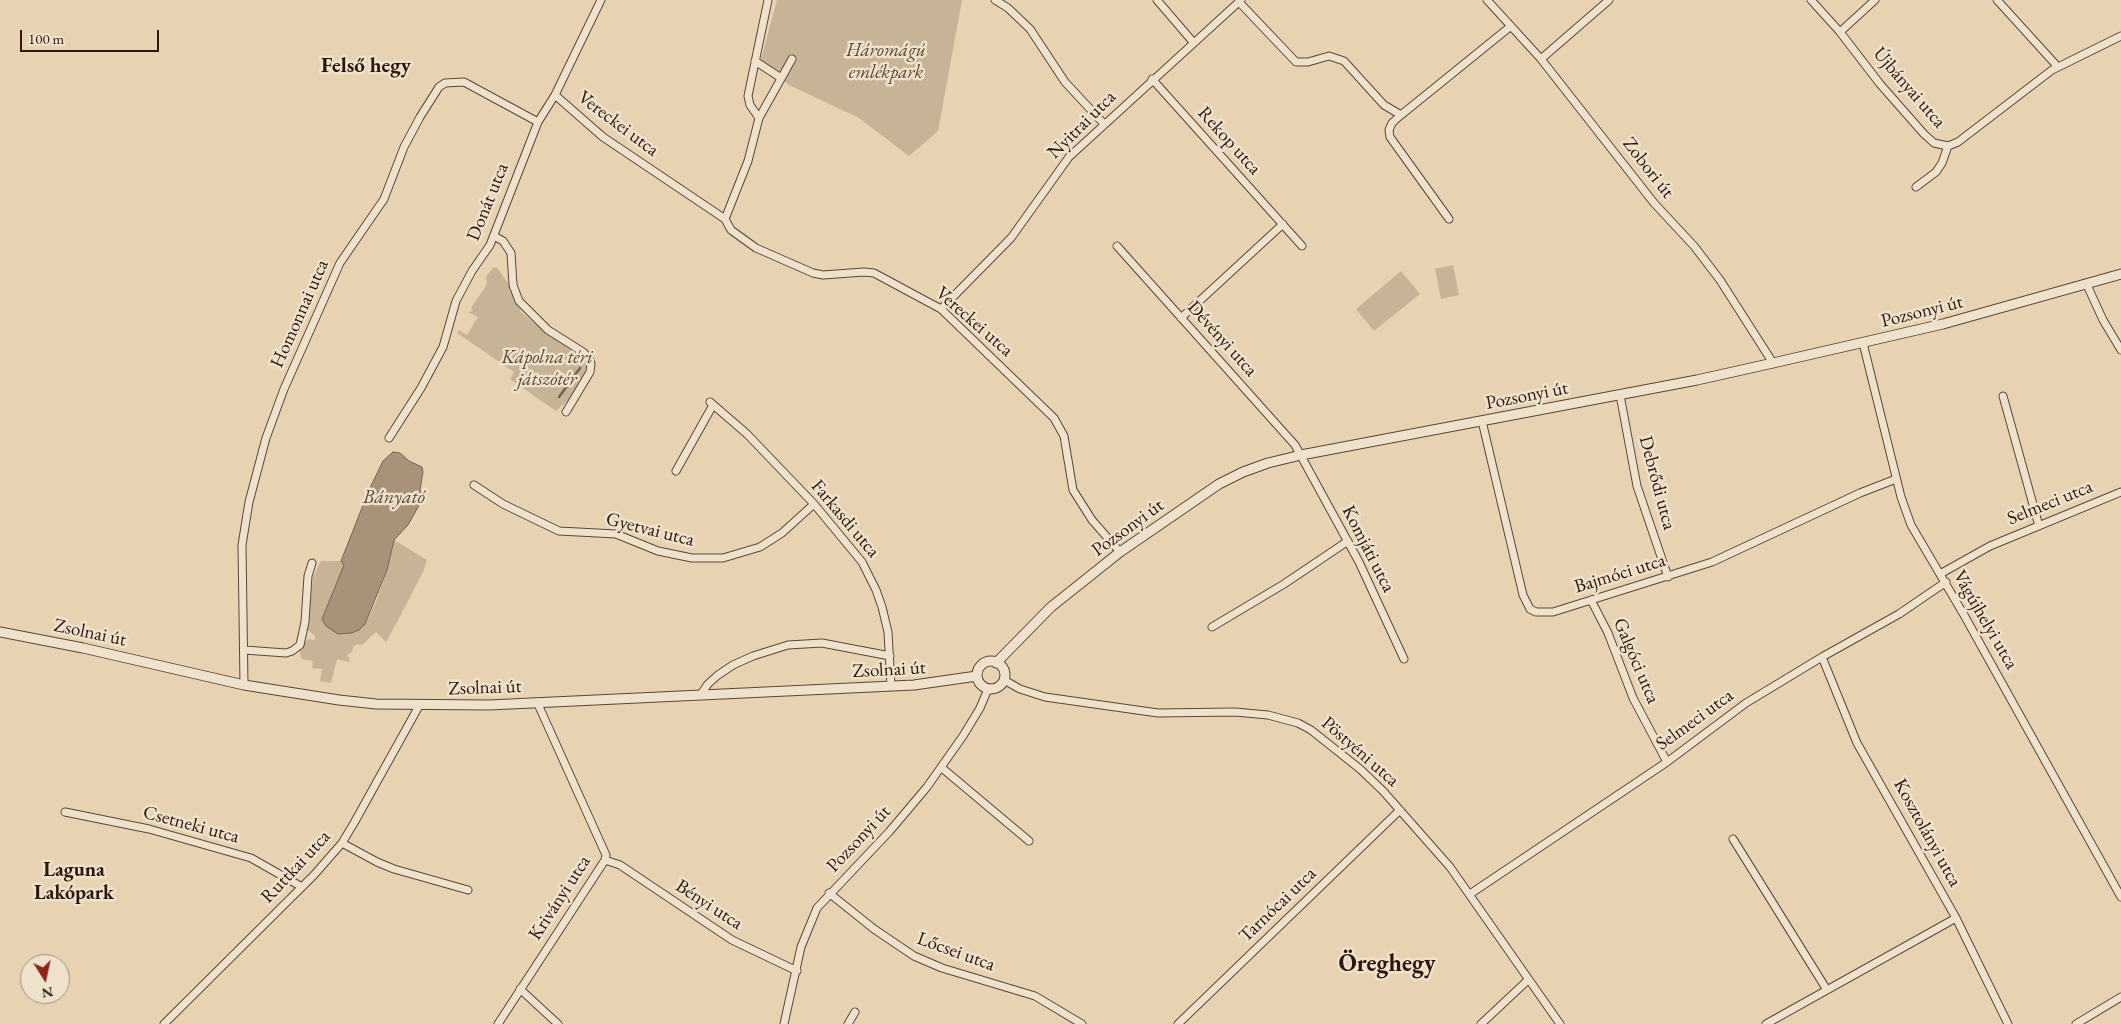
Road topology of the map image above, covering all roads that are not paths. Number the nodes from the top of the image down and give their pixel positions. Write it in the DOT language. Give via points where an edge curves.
graph roads {
  1 [pos="601,0"];
  2 [pos="768,0"];
  3 [pos="995,0"];
  4 [pos="1157,0"];
  5 [pos="1487,0"];
  6 [pos="1609,0"];
  7 [pos="1811,0"];
  8 [pos="1875,0"];
  9 [pos="1998,0"];
  10 [pos="1240,1"];
  11 [pos="1511,26"];
  12 [pos="1840,32"];
  13 [pos="2121,37"];
  14 [pos="1193,42"];
  15 [pos="792,59"];
  16 [pos="1541,59"];
  17 [pos="754,61"];
  18 [pos="2058,66"];
  19 [pos="781,78"];
  20 [pos="1152,79"];
  21 [pos="555,95"];
  22 [pos="1400,115"];
  23 [pos="759,118"];
  24 [pos="538,122"];
  25 [pos="1104,124"];
  26 [pos="1948,146"];
  27 [pos="1916,187"];
  28 [pos="725,219"];
  29 [pos="1449,219"];
  30 [pos="1283,224"];
  31 [pos="494,236"];
  32 [pos="1117,246"];
  33 [pos="1302,246"];
  34 [pos="2121,274"];
  35 [pos="2087,285"];
  36 [pos="941,309"];
  37 [pos="1181,318"];
  38 [pos="1863,343"];
  39 [pos="2121,350"];
  40 [pos="1773,363"];
  41 [pos="1620,395"];
  42 [pos="2003,396"];
  43 [pos="566,412"];
  44 [pos="1482,421"];
  45 [pos="389,438"];
  46 [pos="1300,455"];
  47 [pos="676,471"];
  48 [pos="1896,480"];
  49 [pos="474,485"];
  50 [pos="2121,492"];
  51 [pos="814,504"];
  52 [pos="2039,526"];
  53 [pos="1348,541"];
  54 [pos="1120,552"];
  55 [pos="312,562"];
  56 [pos="1940,574"];
  57 [pos="1668,577"];
  58 [pos="1946,582"];
  59 [pos="1591,600"];
  60 [pos="1212,627"];
  61 [pos="0,632"];
  62 [pos="244,650"];
  63 [pos="890,656"];
  64 [pos="1822,657"];
  65 [pos="1404,659"];
  66 [pos="996,663"];
  67 [pos="977,676"];
  68 [pos="1004,680"];
  69 [pos="244,685"];
  70 [pos="891,686"];
  71 [pos="988,689"];
  72 [pos="701,694"];
  73 [pos="537,702"];
  74 [pos="419,706"];
  75 [pos="1667,762"];
  76 [pos="942,768"];
  77 [pos="1400,810"];
  78 [pos="65,812"];
  79 [pos="1733,839"];
  80 [pos="1029,842"];
  81 [pos="342,843"];
  82 [pos="605,860"];
  83 [pos="302,887"];
  84 [pos="468,890"];
  85 [pos="829,893"];
  86 [pos="1470,894"];
  87 [pos="2121,896"];
  88 [pos="1956,918"];
  89 [pos="797,971"];
  90 [pos="1528,980"];
  91 [pos="520,989"];
  92 [pos="1827,990"];
  93 [pos="2121,997"];
  94 [pos="855,1012"];
  95 [pos="164,1024"];
  96 [pos="498,1024"];
  97 [pos="558,1024"];
  98 [pos="784,1024"];
  99 [pos="848,1024"];
  100 [pos="1082,1024"];
  101 [pos="1178,1024"];
  102 [pos="1481,1024"];
  103 [pos="1560,1024"];
  104 [pos="1766,1024"];
  105 [pos="2008,1024"];
  106 [pos="2076,1024"];
  1 -- 21 [label="street, Donát utca"];
  2 -- 17 [label="street"];
  3 -- 25 [label="street" via="1030,29 1065,82"];
  4 -- 14 [label="street"];
  5 -- 11 [label="street, Zobori út"];
  6 -- 16 [label="street"];
  7 -- 12 [label="street, Újbányai utca"];
  8 -- 12 [label="street"];
  9 -- 18 [label="street"];
  10 -- 14 [label="street, Nyitrai utca"];
  10 -- 22 [label="street" via="1296,62 1329,56 1344,61 1384,105"];
  11 -- 16 [label="street, Zobori út"];
  11 -- 22 [label="street"];
  12 -- 26 [label="street, Újbányai utca" via="1924,134 1934,143"];
  13 -- 18 [label="street, Újbányai utca"];
  14 -- 20 [label="street, Nyitrai utca"];
  15 -- 19 [label="street"];
  16 -- 40 [label="street, Zobori út" via="1654,203 1694,246"];
  17 -- 19 [label="street"];
  17 -- 23 [label="street" via="748,96"];
  18 -- 26 [label="street, Újbányai utca" via="1958,142"];
  19 -- 23 [label="street"];
  20 -- 25 [label="street, Nyitrai utca"];
  20 -- 30 [label="street, Rekop utca"];
  21 -- 24 [label="street, Donát utca"];
  21 -- 28 [label="street, Vereckei utca" via="602,137"];
  22 -- 29 [label="street" via="1392,123 1390,138"];
  23 -- 28 [label="street" via="748,161"];
  24 -- 31 [label="street, Donát utca"];
  24 -- 62 [label="street, Homonnai utca" via="464,82 455,81 439,87 420,117 404,147 384,199 331,280 266,438 243,537"];
  25 -- 36 [label="street, Nyitrai utca" via="1069,157 1011,238"];
  26 -- 27 [label="street" via="1936,172"];
  28 -- 36 [label="street, Vereckei utca" via="731,230 744,241 813,273 874,273"];
  30 -- 33 [label="street, Rekop utca"];
  30 -- 37 [label="street"];
  31 -- 43 [label="street" via="503,241 511,253 513,285 519,300 548,330 589,358 590,372"];
  31 -- 45 [label="street, Donát utca" via="456,301 443,347 433,367"];
  32 -- 37 [label="street, Dévényi utca"];
  34 -- 35 [label="street, Pozsonyi út"];
  35 -- 38 [label="street, Pozsonyi út"];
  35 -- 39 [label="street"];
  36 -- 54 [label="street, Vereckei utca" via="1054,418 1064,436 1072,490 1092,520"];
  37 -- 46 [label="street, Dévényi utca" via="1288,436"];
  38 -- 40 [label="street, Pozsonyi út"];
  38 -- 48 [label="street, Vágújhelyi utca"];
  40 -- 41 [label="street, Pozsonyi út"];
  41 -- 44 [label="street, Pozsonyi út"];
  41 -- 57 [label="street, Debrődi utca" via="1637,486"];
  42 -- 52 [label="street"];
  44 -- 46 [label="street, Pozsonyi út"];
  44 -- 59 [label="street, Bajmóci utca" via="1530,609 1545,613"];
  46 -- 53 [label="street, Komjáti utca"];
  46 -- 54 [label="street, Pozsonyi út" via="1230,478"];
  47 -- 51 [label="street, Farkasdi utca" via="712,404 747,434"];
  48 -- 56 [label="street, Vágújhelyi utca" via="1911,525"];
  48 -- 57 [label="street, Bajmóci utca" via="1860,493 1725,557"];
  49 -- 51 [label="street, Gyetvai utca" via="503,504 559,531 616,534 658,551 692,558 723,558 760,547 782,533"];
  50 -- 52 [label="street, Selmeci utca"];
  51 -- 63 [label="street, Farkasdi utca" via="852,548 870,577 882,607"];
  52 -- 56 [label="street, Selmeci utca" via="1990,546"];
  53 -- 60 [label="street"];
  53 -- 65 [label="street, Komjáti utca"];
  54 -- 66 [label="street, Pozsonyi út" via="1051,607"];
  55 -- 62 [label="street" via="300,645 286,653"];
  56 -- 58 [label="street, Vágújhelyi utca"];
  57 -- 59 [label="street, Bajmóci utca"];
  58 -- 64 [label="street, Selmeci utca" via="1899,614"];
  58 -- 87 [label="street, Vágújhelyi utca"];
  59 -- 75 [label="street, Galgóci utca" via="1608,633 1633,698"];
  61 -- 69 [label="street, Zsolnai út"];
  62 -- 69 [label="street, Homonnai utca"];
  63 -- 70 [label="street, Farkasdi utca"];
  63 -- 72 [label="street" via="822,643 788,646 734,665 718,675"];
  64 -- 75 [label="street, Selmeci utca" via="1746,704"];
  64 -- 88 [label="street, Kosztolányi utca" via="1857,743"];
  66 -- 67 [label="street" via="985,663"];
  66 -- 68 [label="street" via="1003,668"];
  67 -- 70 [label="street, Zsolnai út" via="930,684"];
  67 -- 71 [label="street"];
  68 -- 71 [label="street" via="998,687"];
  68 -- 77 [label="street, Pöstyéni utca" via="1020,690 1045,697 1145,712 1268,714 1298,723 1324,739 1360,769"];
  69 -- 74 [label="street, Zsolnai út" via="339,700"];
  70 -- 72 [label="street, Zsolnai út"];
  71 -- 76 [label="street, Pozsonyi út" via="980,708"];
  72 -- 73 [label="street, Zsolnai út"];
  73 -- 74 [label="street, Zsolnai út"];
  73 -- 82 [label="street, Kriványi utca" via="606,855"];
  74 -- 81 [label="street, Ruttkai utca"];
  75 -- 86 [label="street, Selmeci utca"];
  76 -- 80 [label="street"];
  76 -- 85 [label="street, Pozsonyi út" via="888,832"];
  77 -- 86 [label="street, Pöstyéni utca"];
  77 -- 101 [label="street, Tarnócai utca"];
  78 -- 83 [label="street, Csetneki utca" via="149,829 251,858"];
  79 -- 92 [label="street"];
  81 -- 83 [label="street, Ruttkai utca"];
  81 -- 84 [label="street" via="385,865"];
  82 -- 89 [label="street, Bényi utca" via="620,866 732,940"];
  82 -- 91 [label="street, Kriványi utca"];
  83 -- 95 [label="street, Ruttkai utca"];
  85 -- 89 [label="street, Pozsonyi út" via="817,908 806,933"];
  85 -- 100 [label="street, Lőcsei utca" via="914,956 942,968 1035,996"];
  86 -- 90 [label="street, Pöstyéni utca"];
  88 -- 92 [label="street"];
  88 -- 105 [label="street, Kosztolányi utca"];
  89 -- 98 [label="street, Pozsonyi út"];
  90 -- 102 [label="street"];
  90 -- 103 [label="street, Pöstyéni utca"];
  91 -- 96 [label="street, Kriványi utca"];
  91 -- 97 [label="street"];
  92 -- 104 [label="street"];
  93 -- 106 [label="street"];
  94 -- 99 [label="street"];
}
